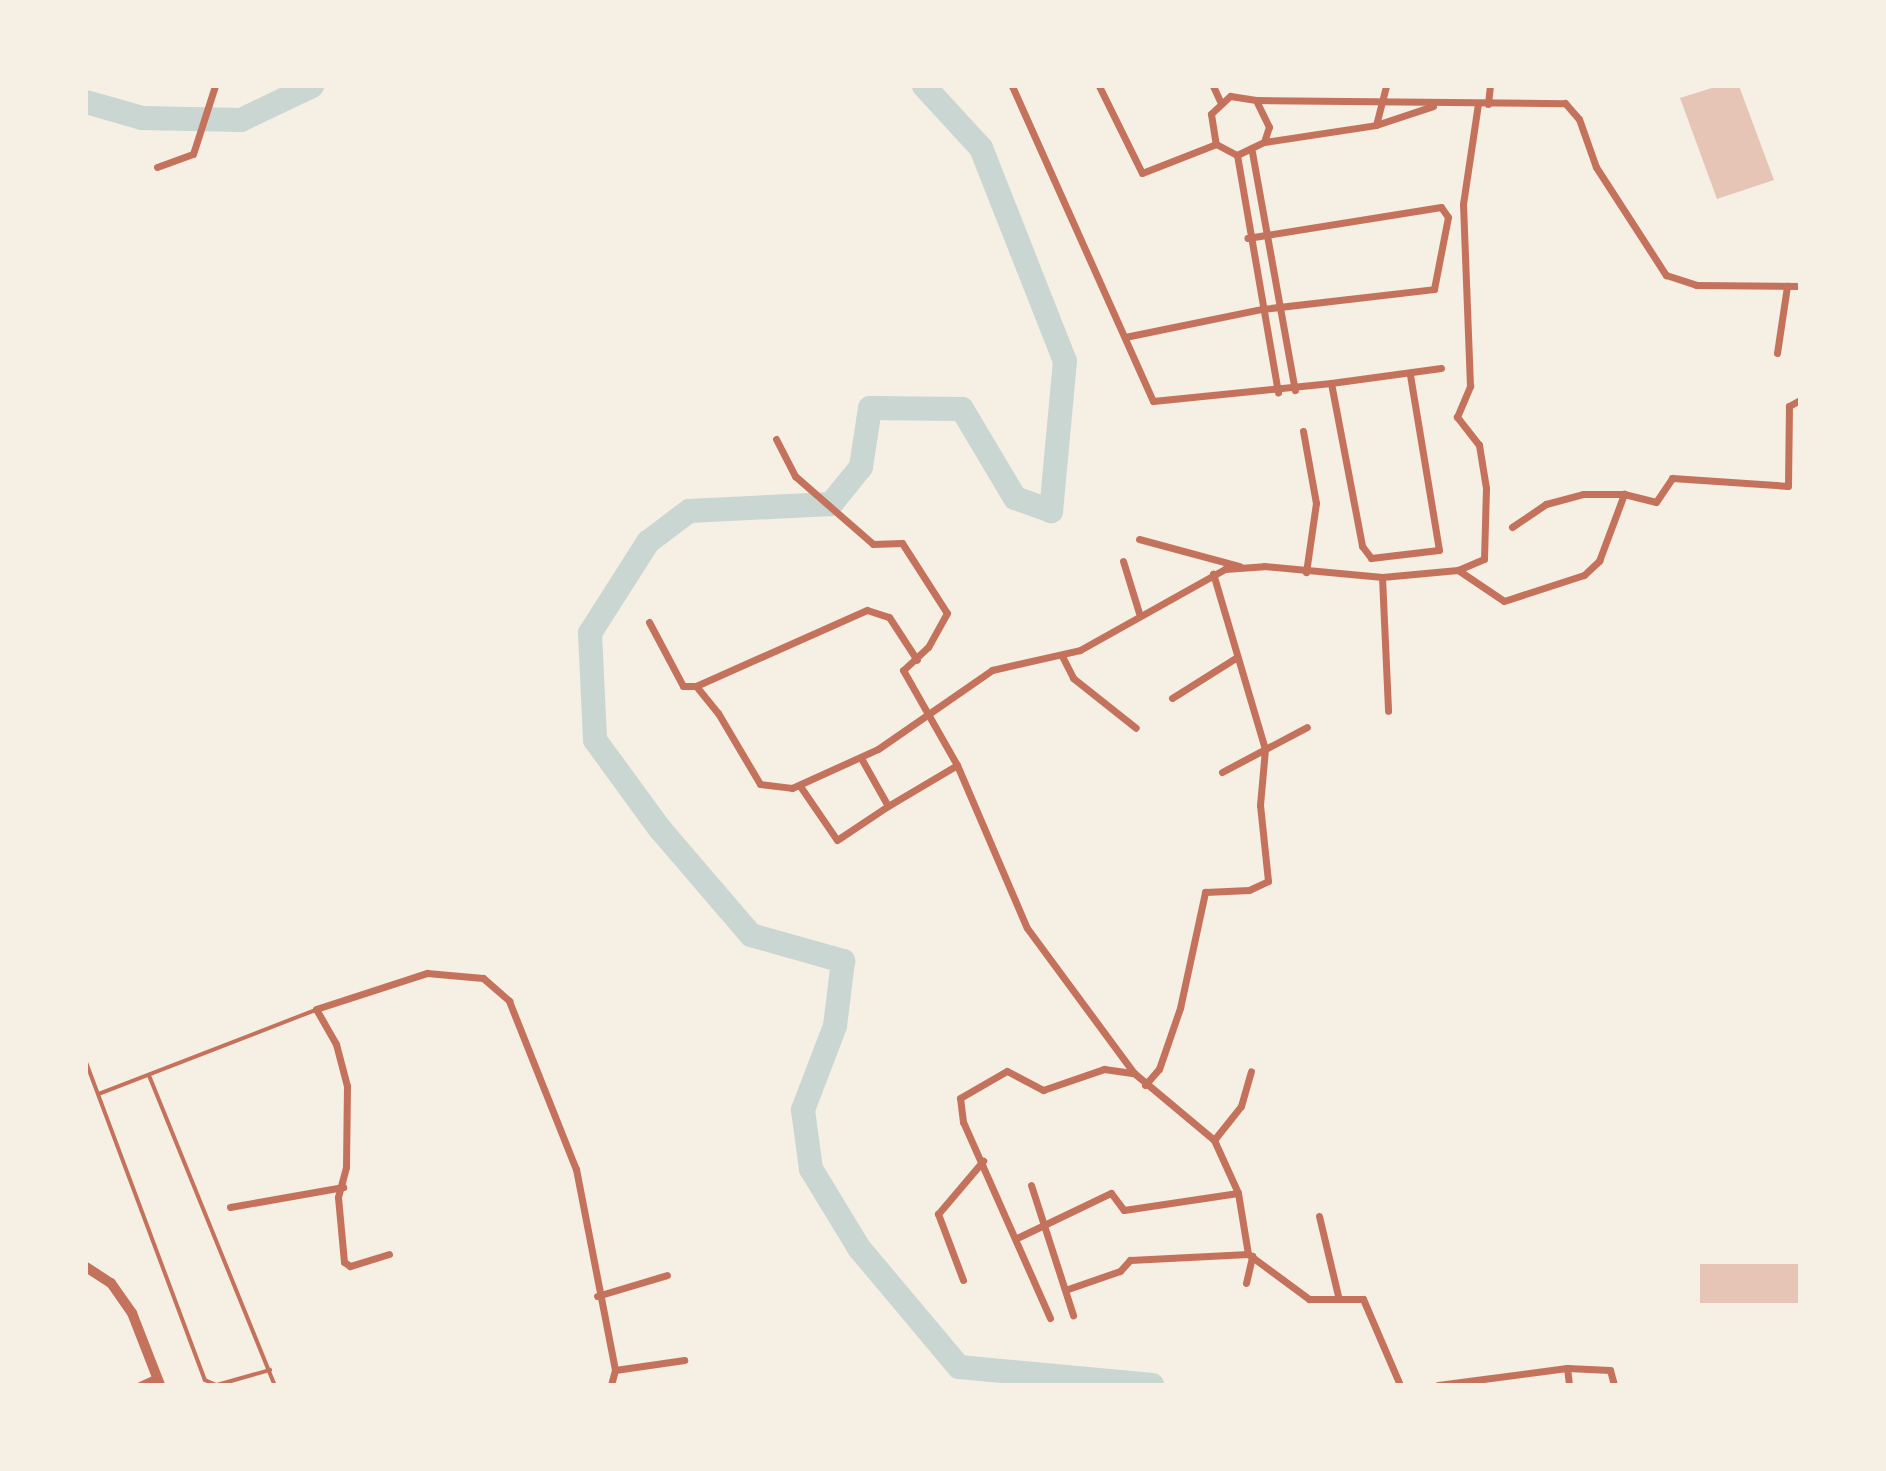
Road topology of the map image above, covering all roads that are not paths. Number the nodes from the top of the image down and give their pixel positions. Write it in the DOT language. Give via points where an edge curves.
graph roads {
  1 [pos="215,86"];
  2 [pos="1012,86"];
  3 [pos="1099,86"];
  4 [pos="1213,86"];
  5 [pos="1236,86"];
  6 [pos="1386,86"];
  7 [pos="1490,86"];
  8 [pos="1241,95"];
  9 [pos="1386,96"];
  10 [pos="1256,100"];
  11 [pos="1220,101"];
  12 [pos="1478,104"];
  13 [pos="1488,104"];
  14 [pos="1433,106"];
  15 [pos="1376,125"];
  16 [pos="1264,142"];
  17 [pos="1216,144"];
  18 [pos="1252,152"];
  19 [pos="1237,155"];
  20 [pos="157,167"];
  21 [pos="1262,235"];
  22 [pos="1247,238"];
  23 [pos="1787,286"];
  24 [pos="1800,286"];
  25 [pos="1262,309"];
  26 [pos="1279,311"];
  27 [pos="1125,337"];
  28 [pos="1777,353"];
  29 [pos="1441,368"];
  30 [pos="1410,375"];
  31 [pos="1331,383"];
  32 [pos="1294,390"];
  33 [pos="1278,392"];
  34 [pos="1800,400"];
  35 [pos="1303,431"];
  36 [pos="776,439"];
  37 [pos="1624,494"];
  38 [pos="1511,527"];
  39 [pos="1139,539"];
  40 [pos="1123,561"];
  41 [pos="1243,567"];
  42 [pos="1458,570"];
  43 [pos="1306,572"];
  44 [pos="1213,574"];
  45 [pos="1382,577"];
  46 [pos="1139,613"];
  47 [pos="649,622"];
  48 [pos="1062,656"];
  49 [pos="1237,657"];
  50 [pos="918,660"];
  51 [pos="696,686"];
  52 [pos="1172,698"];
  53 [pos="1388,711"];
  54 [pos="930,718"];
  55 [pos="1307,727"];
  56 [pos="1136,728"];
  57 [pos="1265,749"];
  58 [pos="861,758"];
  59 [pos="957,765"];
  60 [pos="1222,772"];
  61 [pos="800,786"];
  62 [pos="888,806"];
  63 [pos="316,1009"];
  64 [pos="86,1061"];
  65 [pos="1251,1071"];
  66 [pos="1134,1073"];
  67 [pos="150,1077"];
  68 [pos="1145,1085"];
  69 [pos="99,1094"];
  70 [pos="1214,1140"];
  71 [pos="983,1161"];
  72 [pos="1031,1185"];
  73 [pos="342,1186"];
  74 [pos="1238,1193"];
  75 [pos="230,1207"];
  76 [pos="1319,1216"];
  77 [pos="1048,1223"];
  78 [pos="1019,1237"];
  79 [pos="389,1254"];
  80 [pos="1250,1255"];
  81 [pos="86,1267"];
  82 [pos="667,1275"];
  83 [pos="963,1280"];
  84 [pos="1246,1283"];
  85 [pos="1069,1289"];
  86 [pos="597,1296"];
  87 [pos="1338,1296"];
  88 [pos="1073,1315"];
  89 [pos="1050,1318"];
  90 [pos="684,1360"];
  91 [pos="1567,1368"];
  92 [pos="270,1370"];
  93 [pos="615,1370"];
  94 [pos="159,1381"];
  95 [pos="140,1385"];
  96 [pos="275,1385"];
  97 [pos="611,1385"];
  98 [pos="1400,1385"];
  99 [pos="1438,1385"];
  100 [pos="1569,1385"];
  101 [pos="1614,1385"];
  1 -- 20 [label="street" via="204,112 200,142 187,160"];
  2 -- 27 [label="street"];
  3 -- 17 [label="street" via="1139,172"];
  4 -- 11 [label="street"];
  5 -- 8 [label="street"];
  6 -- 9 [label="street"];
  7 -- 13 [label="street"];
  8 -- 10 [label="street"];
  8 -- 11 [label="street"];
  9 -- 10 [label="street"];
  9 -- 14 [label="street"];
  9 -- 15 [label="street"];
  10 -- 16 [label="street" via="1268,119"];
  11 -- 17 [label="street" via="1210,122"];
  12 -- 13 [label="street"];
  12 -- 14 [label="street"];
  12 -- 42 [label="street" via="1463,204 1470,386 1457,417 1479,445 1486,488 1484,559"];
  13 -- 23 [label="street" via="1558,101 1571,108 1596,167 1667,275 1696,285"];
  14 -- 15 [label="street"];
  15 -- 16 [label="street"];
  16 -- 18 [label="street"];
  17 -- 19 [label="street"];
  18 -- 19 [label="street"];
  18 -- 21 [label="street"];
  19 -- 22 [label="street"];
  21 -- 22 [label="street"];
  21 -- 26 [label="street"];
  21 -- 26 [label="street" via="1441,207 1447,214 1437,288"];
  22 -- 25 [label="street"];
  23 -- 24 [label="street"];
  23 -- 28 [label="street"];
  25 -- 26 [label="street"];
  25 -- 27 [label="street"];
  25 -- 33 [label="street"];
  26 -- 32 [label="street"];
  27 -- 33 [label="street" via="1148,392 1160,404"];
  29 -- 30 [label="street"];
  30 -- 31 [label="street"];
  30 -- 31 [label="street" via="1435,554 1365,554"];
  31 -- 32 [label="street"];
  32 -- 33 [label="street"];
  34 -- 37 [label="street" via="1789,407 1788,486 1672,478 1656,502"];
  35 -- 43 [label="street" via="1316,503"];
  36 -- 50 [label="street" via="791,471 873,544 902,543 947,613"];
  37 -- 38 [label="street" via="1583,494 1546,504"];
  37 -- 42 [label="street" via="1599,561 1584,575 1504,601"];
  39 -- 41 [label="street"];
  40 -- 46 [label="street"];
  41 -- 43 [label="street"];
  41 -- 44 [label="street"];
  42 -- 45 [label="street"];
  43 -- 45 [label="street"];
  44 -- 46 [label="street"];
  44 -- 49 [label="street"];
  45 -- 53 [label="street"];
  46 -- 48 [label="street"];
  47 -- 51 [label="street" via="684,686"];
  48 -- 54 [label="street" via="992,670"];
  48 -- 56 [label="street" via="1073,678"];
  49 -- 52 [label="street"];
  49 -- 57 [label="street"];
  50 -- 51 [label="street" via="881,610 867,610"];
  50 -- 54 [label="street" via="903,670"];
  51 -- 61 [label="street" via="739,741 760,784"];
  54 -- 58 [label="street"];
  54 -- 59 [label="street"];
  55 -- 57 [label="street"];
  57 -- 60 [label="street"];
  57 -- 68 [label="street" via="1260,805 1268,881 1249,890 1205,892 1180,1009 1159,1069"];
  58 -- 61 [label="street"];
  58 -- 62 [label="street"];
  59 -- 62 [label="street"];
  59 -- 66 [label="street" via="1027,928"];
  61 -- 62 [label="street" via="835,840 874,821"];
  63 -- 67 [label="lane"];
  63 -- 73 [label="street" via="336,1044 347,1086"];
  63 -- 86 [label="street" via="427,973 483,978 498,987 517,1018 576,1169"];
  64 -- 69 [label="lane"];
  65 -- 70 [label="street" via="1241,1106"];
  66 -- 68 [label="street"];
  66 -- 71 [label="street" via="1104,1069 1043,1090 1007,1071 964,1095 958,1105"];
  67 -- 69 [label="lane"];
  67 -- 92 [label="lane"];
  68 -- 70 [label="street"];
  69 -- 92 [label="lane" via="205,1380 217,1385"];
  70 -- 74 [label="street"];
  71 -- 78 [label="street"];
  71 -- 83 [label="street" via="938,1214"];
  72 -- 77 [label="street"];
  73 -- 75 [label="street"];
  73 -- 79 [label="street" via="337,1214 346,1266"];
  74 -- 77 [label="street" via="1124,1210 1111,1193"];
  74 -- 80 [label="street"];
  76 -- 87 [label="street"];
  77 -- 78 [label="street"];
  77 -- 85 [label="street"];
  78 -- 89 [label="street"];
  80 -- 84 [label="street"];
  80 -- 85 [label="street" via="1223,1250 1130,1260 1120,1270"];
  80 -- 87 [label="street" via="1309,1299"];
  81 -- 94 [label="street" via="122,1297"];
  82 -- 86 [label="street"];
  85 -- 88 [label="street"];
  86 -- 93 [label="street"];
  87 -- 98 [label="street" via="1356,1296 1368,1306"];
  90 -- 93 [label="street"];
  91 -- 99 [label="street"];
  91 -- 100 [label="street"];
  91 -- 101 [label="street" via="1610,1370"];
  92 -- 96 [label="lane"];
  93 -- 97 [label="street"];
  94 -- 95 [label="street"];
}
